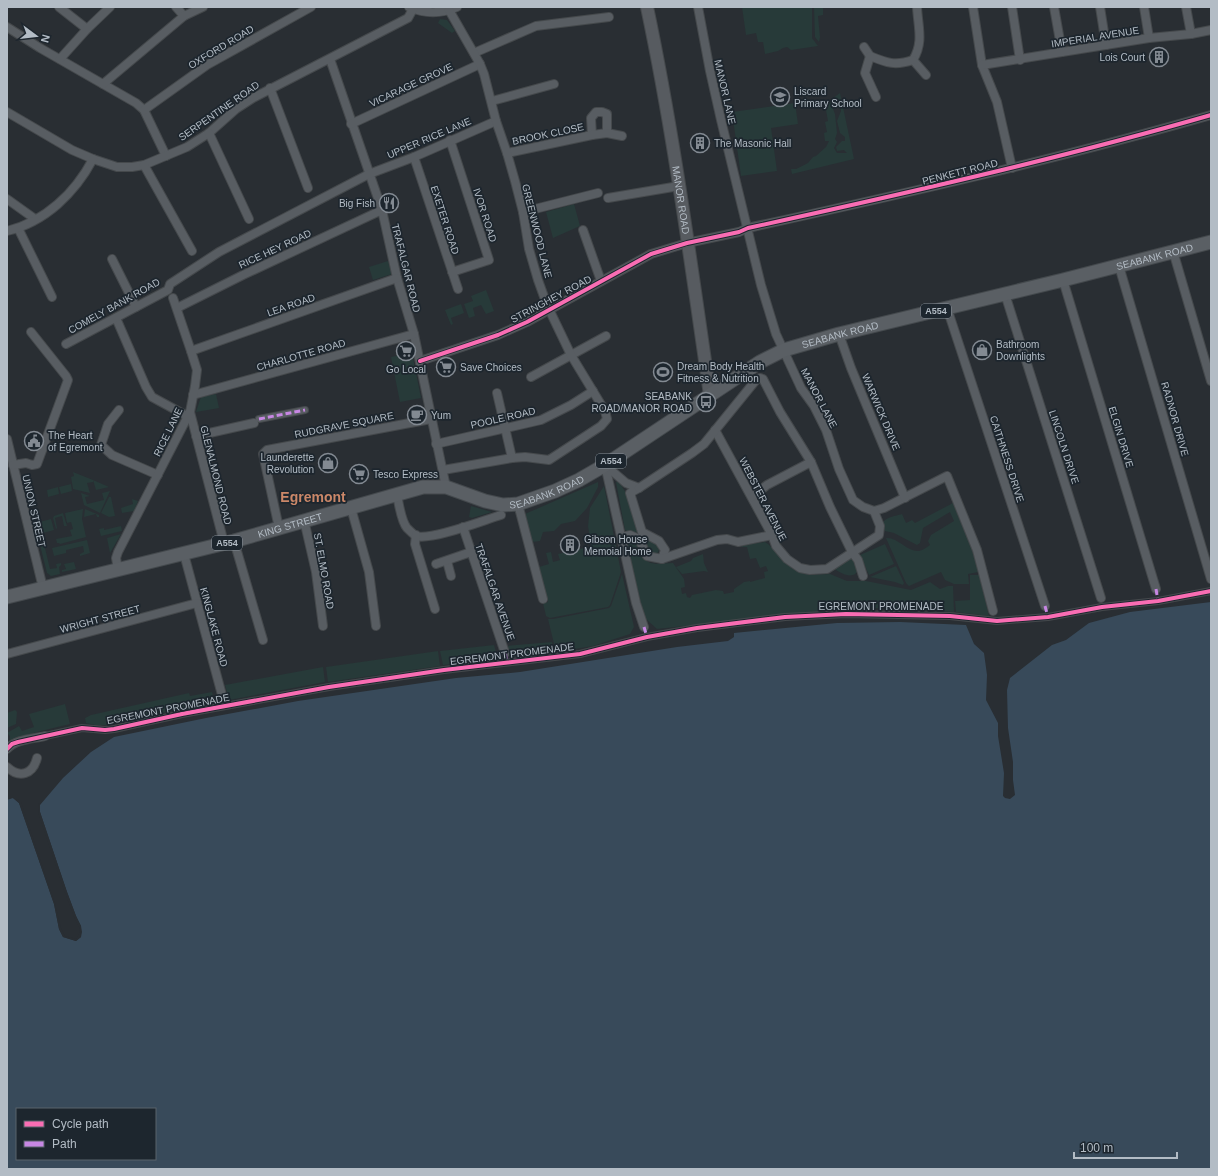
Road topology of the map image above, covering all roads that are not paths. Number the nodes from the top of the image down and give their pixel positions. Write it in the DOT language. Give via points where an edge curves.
graph roads {
  1 [pos="59,7"];
  2 [pos="110,7"];
  3 [pos="176,7"];
  4 [pos="203,7"];
  5 [pos="311,7"];
  6 [pos="457,7"];
  7 [pos="647,7"];
  8 [pos="698,7"];
  9 [pos="917,7"];
  10 [pos="973,7"];
  11 [pos="1012,7"];
  12 [pos="1054,7"];
  13 [pos="1100,7"];
  14 [pos="1144,7"];
  15 [pos="1186,7"];
  16 [pos="411,8"];
  17 [pos="449,10"];
  18 [pos="184,16"];
  19 [pos="609,17"];
  20 [pos="7,27"];
  21 [pos="87,29"];
  22 [pos="1211,30"];
  23 [pos="1191,34"];
  24 [pos="1149,38"];
  25 [pos="1106,45"];
  26 [pos="864,47"];
  27 [pos="1062,52"];
  28 [pos="474,53"];
  29 [pos="870,56"];
  30 [pos="60,59"];
  31 [pos="330,59"];
  32 [pos="913,60"];
  33 [pos="1020,60"];
  34 [pos="480,64"];
  35 [pos="982,65"];
  36 [pos="926,75"];
  37 [pos="103,84"];
  38 [pos="554,84"];
  39 [pos="270,88"];
  40 [pos="876,97"];
  41 [pos="492,101"];
  42 [pos="144,110"];
  43 [pos="7,112"];
  44 [pos="1211,115"];
  45 [pos="496,120"];
  46 [pos="351,124"];
  47 [pos="209,133"];
  48 [pos="607,133"];
  49 [pos="592,135"];
  50 [pos="622,136"];
  51 [pos="450,140"];
  52 [pos="507,153"];
  53 [pos="166,156"];
  54 [pos="414,157"];
  55 [pos="93,159"];
  56 [pos="144,165"];
  57 [pos="1012,168"];
  58 [pos="369,174"];
  59 [pos="679,186"];
  60 [pos="308,188"];
  61 [pos="598,193"];
  62 [pos="608,198"];
  63 [pos="7,199"];
  64 [pos="382,210"];
  65 [pos="522,212"];
  66 [pos="35,219"];
  67 [pos="249,219"];
  68 [pos="18,228"];
  69 [pos="748,228"];
  70 [pos="583,230"];
  71 [pos="7,231"];
  72 [pos="1211,242"];
  73 [pos="687,243"];
  74 [pos="192,251"];
  75 [pos="1173,252"];
  76 [pos="112,258"];
  77 [pos="1119,266"];
  78 [pos="452,272"];
  79 [pos="397,278"];
  80 [pos="1063,280"];
  81 [pos="601,281"];
  82 [pos="458,289"];
  83 [pos="1005,294"];
  84 [pos="52,297"];
  85 [pos="173,298"];
  86 [pos="136,307"];
  87 [pos="177,308"];
  88 [pos="947,308"];
  89 [pos="550,310"];
  90 [pos="116,318"];
  91 [pos="30,332"];
  92 [pos="414,334"];
  93 [pos="839,334"];
  94 [pos="606,336"];
  95 [pos="66,344"];
  96 [pos="784,350"];
  97 [pos="192,351"];
  98 [pos="571,355"];
  99 [pos="420,361"];
  100 [pos="531,378"];
  101 [pos="1211,381"];
  102 [pos="593,391"];
  103 [pos="497,393"];
  104 [pos="193,395"];
  105 [pos="710,395"];
  106 [pos="119,410"];
  107 [pos="305,410"];
  108 [pos="189,414"];
  109 [pos="431,419"];
  110 [pos="256,421"];
  111 [pos="505,428"];
  112 [pos="715,430"];
  113 [pos="196,436"];
  114 [pos="7,439"];
  115 [pos="436,444"];
  116 [pos="512,458"];
  117 [pos="811,462"];
  118 [pos="13,465"];
  119 [pos="605,465"];
  120 [pos="443,470"];
  121 [pos="158,475"];
  122 [pos="446,487"];
  123 [pos="639,488"];
  124 [pos="396,495"];
  125 [pos="752,497"];
  126 [pos="905,498"];
  127 [pos="518,504"];
  128 [pos="351,508"];
  129 [pos="502,510"];
  130 [pos="874,511"];
  131 [pos="304,520"];
  132 [pos="463,527"];
  133 [pos="279,528"];
  134 [pos="772,535"];
  135 [pos="416,536"];
  136 [pos="622,536"];
  137 [pos="229,542"];
  138 [pos="471,552"];
  139 [pos="852,552"];
  140 [pos="184,554"];
  141 [pos="662,560"];
  142 [pos="446,561"];
  143 [pos="436,564"];
  144 [pos="118,569"];
  145 [pos="451,576"];
  146 [pos="863,576"];
  147 [pos="1211,579"];
  148 [pos="43,588"];
  149 [pos="1156,589"];
  150 [pos="1211,591"];
  151 [pos="7,598"];
  152 [pos="1101,598"];
  153 [pos="543,599"];
  154 [pos="1158,601"];
  155 [pos="197,603"];
  156 [pos="1046,606"];
  157 [pos="1102,607"];
  158 [pos="435,609"];
  159 [pos="993,611"];
  160 [pos="1048,617"];
  161 [pos="994,621"];
  162 [pos="323,626"];
  163 [pos="376,626"];
  164 [pos="644,627"];
  165 [pos="647,637"];
  166 [pos="263,640"];
  167 [pos="505,652"];
  168 [pos="7,654"];
  169 [pos="507,663"];
  170 [pos="222,695"];
  171 [pos="225,706"];
  172 [pos="45,736"];
  173 [pos="8,747"];
  174 [pos="37,758"];
  175 [pos="7,767"];
  1 -- 21 [label="street"];
  2 -- 21 [label="street"];
  3 -- 18 [label="street"];
  4 -- 18 [label="street"];
  5 -- 42 [label="street, OXFORD ROAD" via="207,65"];
  6 -- 17 [label="street"];
  7 -- 59 [label="main road, MANOR ROAD"];
  8 -- 69 [label="street, MANOR LANE" via="710,72"];
  9 -- 32 [label="street" via="920,41"];
  10 -- 35 [label="street"];
  11 -- 33 [label="street"];
  12 -- 27 [label="street"];
  13 -- 25 [label="street"];
  14 -- 24 [label="street"];
  15 -- 23 [label="street"];
  16 -- 17 [label="street" via="426,13"];
  16 -- 31 [label="street, SERPENTINE ROAD" via="408,18"];
  17 -- 28 [label="street, GREENWOOD LANE"];
  18 -- 37 [label="street"];
  19 -- 28 [label="street" via="536,26"];
  20 -- 30 [label="street"];
  21 -- 30 [label="street"];
  22 -- 23 [label="street, IMPERIAL AVENUE"];
  23 -- 24 [label="street, IMPERIAL AVENUE"];
  24 -- 25 [label="street, IMPERIAL AVENUE"];
  25 -- 27 [label="street, IMPERIAL AVENUE"];
  26 -- 29 [label="street"];
  27 -- 33 [label="street, IMPERIAL AVENUE"];
  28 -- 34 [label="street, GREENWOOD LANE"];
  29 -- 32 [label="street" via="892,64"];
  29 -- 40 [label="street" via="865,73"];
  30 -- 37 [label="street"];
  31 -- 39 [label="street, SERPENTINE ROAD"];
  31 -- 46 [label="street, TRAFALGAR ROAD"];
  32 -- 36 [label="street"];
  33 -- 35 [label="street, IMPERIAL AVENUE"];
  34 -- 41 [label="street, GREENWOOD LANE"];
  34 -- 46 [label="street, VICARAGE GROVE"];
  35 -- 57 [label="street" via="997,102"];
  37 -- 42 [label="street"];
  38 -- 41 [label="street"];
  39 -- 47 [label="street, SERPENTINE ROAD" via="236,109"];
  39 -- 60 [label="street"];
  41 -- 45 [label="street, GREENWOOD LANE"];
  42 -- 53 [label="street"];
  43 -- 55 [label="street, SERPENTINE ROAD" via="57,142"];
  44 -- 57 [label="street, PENKETT ROAD"];
  45 -- 51 [label="street, UPPER RICE LANE"];
  45 -- 52 [label="street, GREENWOOD LANE"];
  46 -- 58 [label="street, TRAFALGAR ROAD"];
  47 -- 53 [label="street, SERPENTINE ROAD"];
  47 -- 67 [label="street"];
  48 -- 49 [label="street, BROOK CLOSE"];
  48 -- 49 [label="street, BROOK CLOSE" via="607,114 596,112 591,118"];
  48 -- 50 [label="street, BROOK CLOSE"];
  49 -- 52 [label="street, BROOK CLOSE"];
  51 -- 54 [label="street, UPPER RICE LANE"];
  51 -- 78 [label="street, IVOR ROAD" via="489,260"];
  52 -- 65 [label="street, GREENWOOD LANE"];
  53 -- 56 [label="street, SERPENTINE ROAD"];
  54 -- 58 [label="street, UPPER RICE LANE"];
  54 -- 78 [label="street, EXETER ROAD"];
  55 -- 56 [label="street, SERPENTINE ROAD" via="117,167"];
  55 -- 66 [label="street" via="69,194"];
  56 -- 74 [label="street"];
  57 -- 69 [label="street, PENKETT ROAD"];
  58 -- 64 [label="street, TRAFALGAR ROAD"];
  58 -- 86 [label="street, COMELY BANK ROAD" via="219,252 170,284 168,290"];
  59 -- 62 [label="street"];
  59 -- 73 [label="main road, MANOR ROAD"];
  61 -- 65 [label="street"];
  63 -- 66 [label="street"];
  64 -- 79 [label="street, TRAFALGAR ROAD"];
  64 -- 87 [label="street, RICE HEY ROAD"];
  65 -- 89 [label="street, GREENWOOD LANE" via="529,249"];
  66 -- 68 [label="street"];
  68 -- 71 [label="street"];
  68 -- 84 [label="street"];
  69 -- 73 [label="street, PENKETT ROAD"];
  69 -- 96 [label="street, MANOR LANE" via="761,285 776,334"];
  70 -- 81 [label="street"];
  72 -- 75 [label="main road, SEABANK ROAD / A554"];
  73 -- 81 [label="street, STRINGHEY ROAD" via="651,254"];
  73 -- 105 [label="main road, MANOR ROAD"];
  75 -- 77 [label="main road, SEABANK ROAD / A554"];
  75 -- 101 [label="street"];
  76 -- 86 [label="street"];
  77 -- 80 [label="main road, SEABANK ROAD / A554"];
  77 -- 147 [label="street, RADNOR DRIVE"];
  78 -- 82 [label="street, EXETER ROAD"];
  79 -- 92 [label="street, TRAFALGAR ROAD"];
  79 -- 97 [label="street, LEA ROAD"];
  80 -- 83 [label="main road, SEABANK ROAD / A554"];
  80 -- 149 [label="street, ELGIN DRIVE"];
  81 -- 89 [label="street, STRINGHEY ROAD"];
  83 -- 88 [label="main road, SEABANK ROAD / A554"];
  83 -- 152 [label="street, LINCOLN DRIVE"];
  85 -- 87 [label="street, RICE LANE"];
  86 -- 90 [label="street, COMELY BANK ROAD"];
  87 -- 97 [label="street, RICE LANE"];
  88 -- 93 [label="main road, SEABANK ROAD / A554"];
  88 -- 156 [label="street, CAITHNESS DRIVE"];
  89 -- 98 [label="street, GREENWOOD LANE"];
  89 -- 99 [label="street, STRINGHEY ROAD" via="498,335"];
  90 -- 95 [label="street, COMELY BANK ROAD"];
  90 -- 108 [label="street" via="152,397"];
  91 -- 118 [label="street" via="68,380 37,464"];
  92 -- 99 [label="street, TRAFALGAR ROAD"];
  92 -- 104 [label="street, CHARLOTTE ROAD"];
  93 -- 96 [label="main road, SEABANK ROAD / A554"];
  93 -- 126 [label="street, WARWICK DRIVE"];
  94 -- 98 [label="street"];
  96 -- 105 [label="main road, SEABANK ROAD / A554" via="760,362"];
  96 -- 130 [label="street, MANOR LANE" via="801,388 826,430 853,500"];
  97 -- 104 [label="street, RICE LANE" via="196,370"];
  98 -- 100 [label="street"];
  98 -- 102 [label="street, GREENWOOD LANE"];
  99 -- 109 [label="street, TRAFALGAR ROAD"];
  102 -- 111 [label="street, POOLE ROAD" via="541,420"];
  102 -- 116 [label="street, GREENWOOD LANE" via="607,419 601,426 550,460"];
  103 -- 111 [label="street"];
  104 -- 108 [label="street, RICE LANE"];
  105 -- 119 [label="main road, SEABANK ROAD / A554"];
  106 -- 121 [label="street" via="108,424 101,444 112,455"];
  107 -- 110 [label="street"];
  108 -- 113 [label="street, GLENALMOND ROAD"];
  108 -- 121 [label="street, RICE LANE"];
  109 -- 115 [label="street, TRAFALGAR ROAD"];
  109 -- 133 [label="street, RUDGRAVE SQUARE" via="267,450 263,454"];
  110 -- 113 [label="street"];
  111 -- 115 [label="street, POOLE ROAD"];
  111 -- 116 [label="street"];
  112 -- 117 [label="street" via="760,378 763,379"];
  112 -- 123 [label="street" via="704,444"];
  112 -- 125 [label="street, WEBSTER AVENUE"];
  113 -- 137 [label="street, GLENALMOND ROAD"];
  114 -- 118 [label="street, UNION STREET"];
  115 -- 120 [label="street, TRAFALGAR ROAD"];
  116 -- 120 [label="street, GREENWOOD LANE"];
  117 -- 125 [label="street" via="767,485"];
  117 -- 139 [label="street"];
  118 -- 148 [label="street, UNION STREET"];
  119 -- 123 [label="street" via="626,482"];
  119 -- 127 [label="main road, SEABANK ROAD / A554" via="555,491"];
  119 -- 136 [label="street"];
  120 -- 122 [label="street, TRAFALGAR ROAD"];
  121 -- 144 [label="street, RICE LANE" via="118,552"];
  122 -- 124 [label="main road, KING STREET / A554" via="423,487"];
  122 -- 129 [label="main road, KING STREET / A554"];
  123 -- 141 [label="street" via="630,493 642,532 660,541 665,550"];
  124 -- 128 [label="main road, KING STREET / A554"];
  124 -- 135 [label="street" via="404,524"];
  125 -- 134 [label="street, WEBSTER AVENUE"];
  126 -- 130 [label="street"];
  126 -- 159 [label="street" via="947,476 977,550"];
  127 -- 129 [label="main road, SEABANK ROAD / A554"];
  127 -- 153 [label="street"];
  128 -- 131 [label="main road, KING STREET / A554"];
  128 -- 163 [label="street" via="369,572"];
  129 -- 132 [label="street, SEABANK ROAD"];
  130 -- 139 [label="street" via="880,526 879,535"];
  131 -- 133 [label="main road, KING STREET / A554"];
  131 -- 162 [label="street, ST. ELMO ROAD" via="316,572"];
  132 -- 135 [label="street, SEABANK ROAD"];
  132 -- 138 [label="street, TRAFALGAR AVENUE"];
  133 -- 137 [label="main road, KING STREET / A554"];
  134 -- 139 [label="street, WEBSTER AVENUE" via="776,546 787,559 800,568 827,569"];
  134 -- 141 [label="street" via="738,542 717,540"];
  135 -- 158 [label="street" via="414,544"];
  136 -- 141 [label="street" via="639,538 647,556"];
  136 -- 164 [label="street"];
  137 -- 140 [label="main road, KING STREET / A554"];
  137 -- 166 [label="street, GLENALMOND ROAD"];
  138 -- 142 [label="street"];
  138 -- 167 [label="street, TRAFALGAR AVENUE"];
  139 -- 146 [label="street" via="858,560"];
  140 -- 144 [label="main road, KING STREET / A554"];
  140 -- 155 [label="street, KINGLAKE ROAD"];
  142 -- 143 [label="street"];
  142 -- 145 [label="street"];
  144 -- 148 [label="main road, KING STREET / A554"];
  148 -- 151 [label="main road, KING STREET / A554"];
  149 -- 154 [label="street, ELGIN DRIVE"];
  150 -- 154 [label="street, EGREMONT PROMENADE"];
  152 -- 157 [label="street, LINCOLN DRIVE"];
  154 -- 157 [label="street, EGREMONT PROMENADE"];
  155 -- 168 [label="street, WRIGHT STREET"];
  155 -- 170 [label="street, KINGLAKE ROAD"];
  156 -- 160 [label="street, CAITHNESS DRIVE"];
  157 -- 160 [label="street, EGREMONT PROMENADE"];
  159 -- 161 [label="street"];
  160 -- 161 [label="street, EGREMONT PROMENADE"];
  161 -- 165 [label="street, EGREMONT PROMENADE" via="950,616 846,614 778,618"];
  164 -- 165 [label="street"];
  165 -- 169 [label="street, EGREMONT PROMENADE" via="580,654"];
  167 -- 169 [label="street, TRAFALGAR AVENUE"];
  169 -- 171 [label="street, EGREMONT PROMENADE" via="380,679"];
  170 -- 171 [label="street, KINGLAKE ROAD"];
  171 -- 172 [label="street, EGREMONT PROMENADE" via="114,729 82,728"];
  172 -- 173 [label="street, EGREMONT PROMENADE"];
  174 -- 175 [label="street" via="32,769 24,773 14,773"];
}
